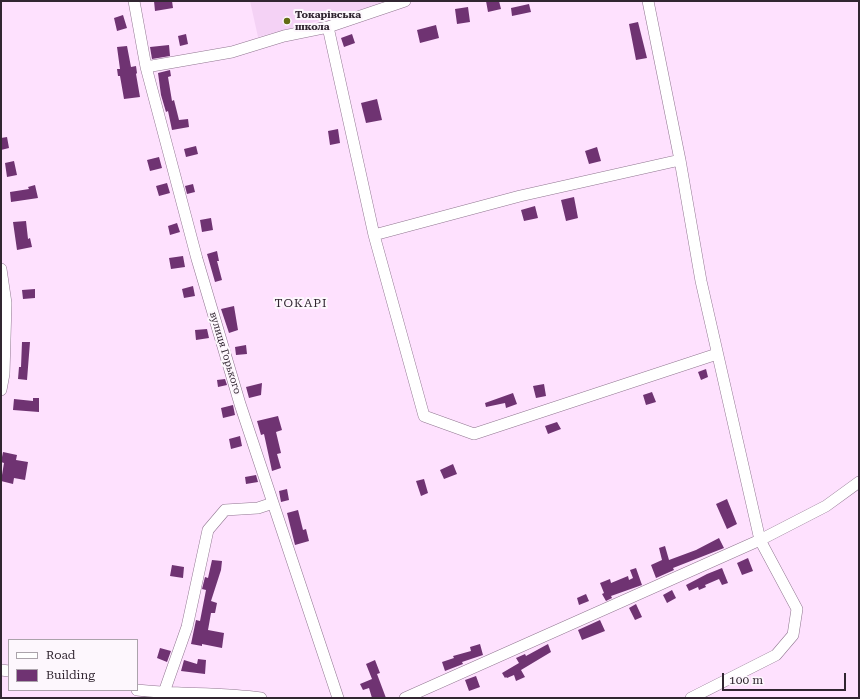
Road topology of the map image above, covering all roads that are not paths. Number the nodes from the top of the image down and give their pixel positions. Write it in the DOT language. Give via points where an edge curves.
graph roads {
  1 [pos="134,1"];
  2 [pos="405,1"];
  3 [pos="648,1"];
  4 [pos="328,27"];
  5 [pos="146,67"];
  6 [pos="680,160"];
  7 [pos="374,235"];
  8 [pos="1,269"];
  9 [pos="717,354"];
  10 [pos="1,390"];
  11 [pos="859,482"];
  12 [pos="273,503"];
  13 [pos="760,540"];
  14 [pos="138,690"];
  15 [pos="163,696"];
  16 [pos="238,696"];
  17 [pos="261,698"];
  18 [pos="338,698"];
  19 [pos="405,698"];
  20 [pos="691,698"];
  1 -- 5 [label="street, вулиця Горького"];
  2 -- 4 [label="street"];
  3 -- 6 [label="street"];
  4 -- 5 [label="street" via="284,36 232,52"];
  4 -- 7 [label="street"];
  5 -- 12 [label="street, вулиця Горького" via="197,259 240,404"];
  6 -- 7 [label="street" via="520,196"];
  6 -- 9 [label="street"];
  7 -- 9 [label="street" via="424,416 474,434"];
  8 -- 10 [label="street" via="6,303 4,374"];
  9 -- 13 [label="street"];
  11 -- 13 [label="street" via="826,506"];
  12 -- 15 [label="street" via="258,508 225,510 208,530 187,627"];
  12 -- 18 [label="street, вулиця Горького"];
  13 -- 19 [label="street"];
  13 -- 20 [label="street" via="797,609 793,635 776,656"];
  14 -- 15 [label="street"];
  15 -- 16 [label="street"];
  16 -- 17 [label="street"];
}
